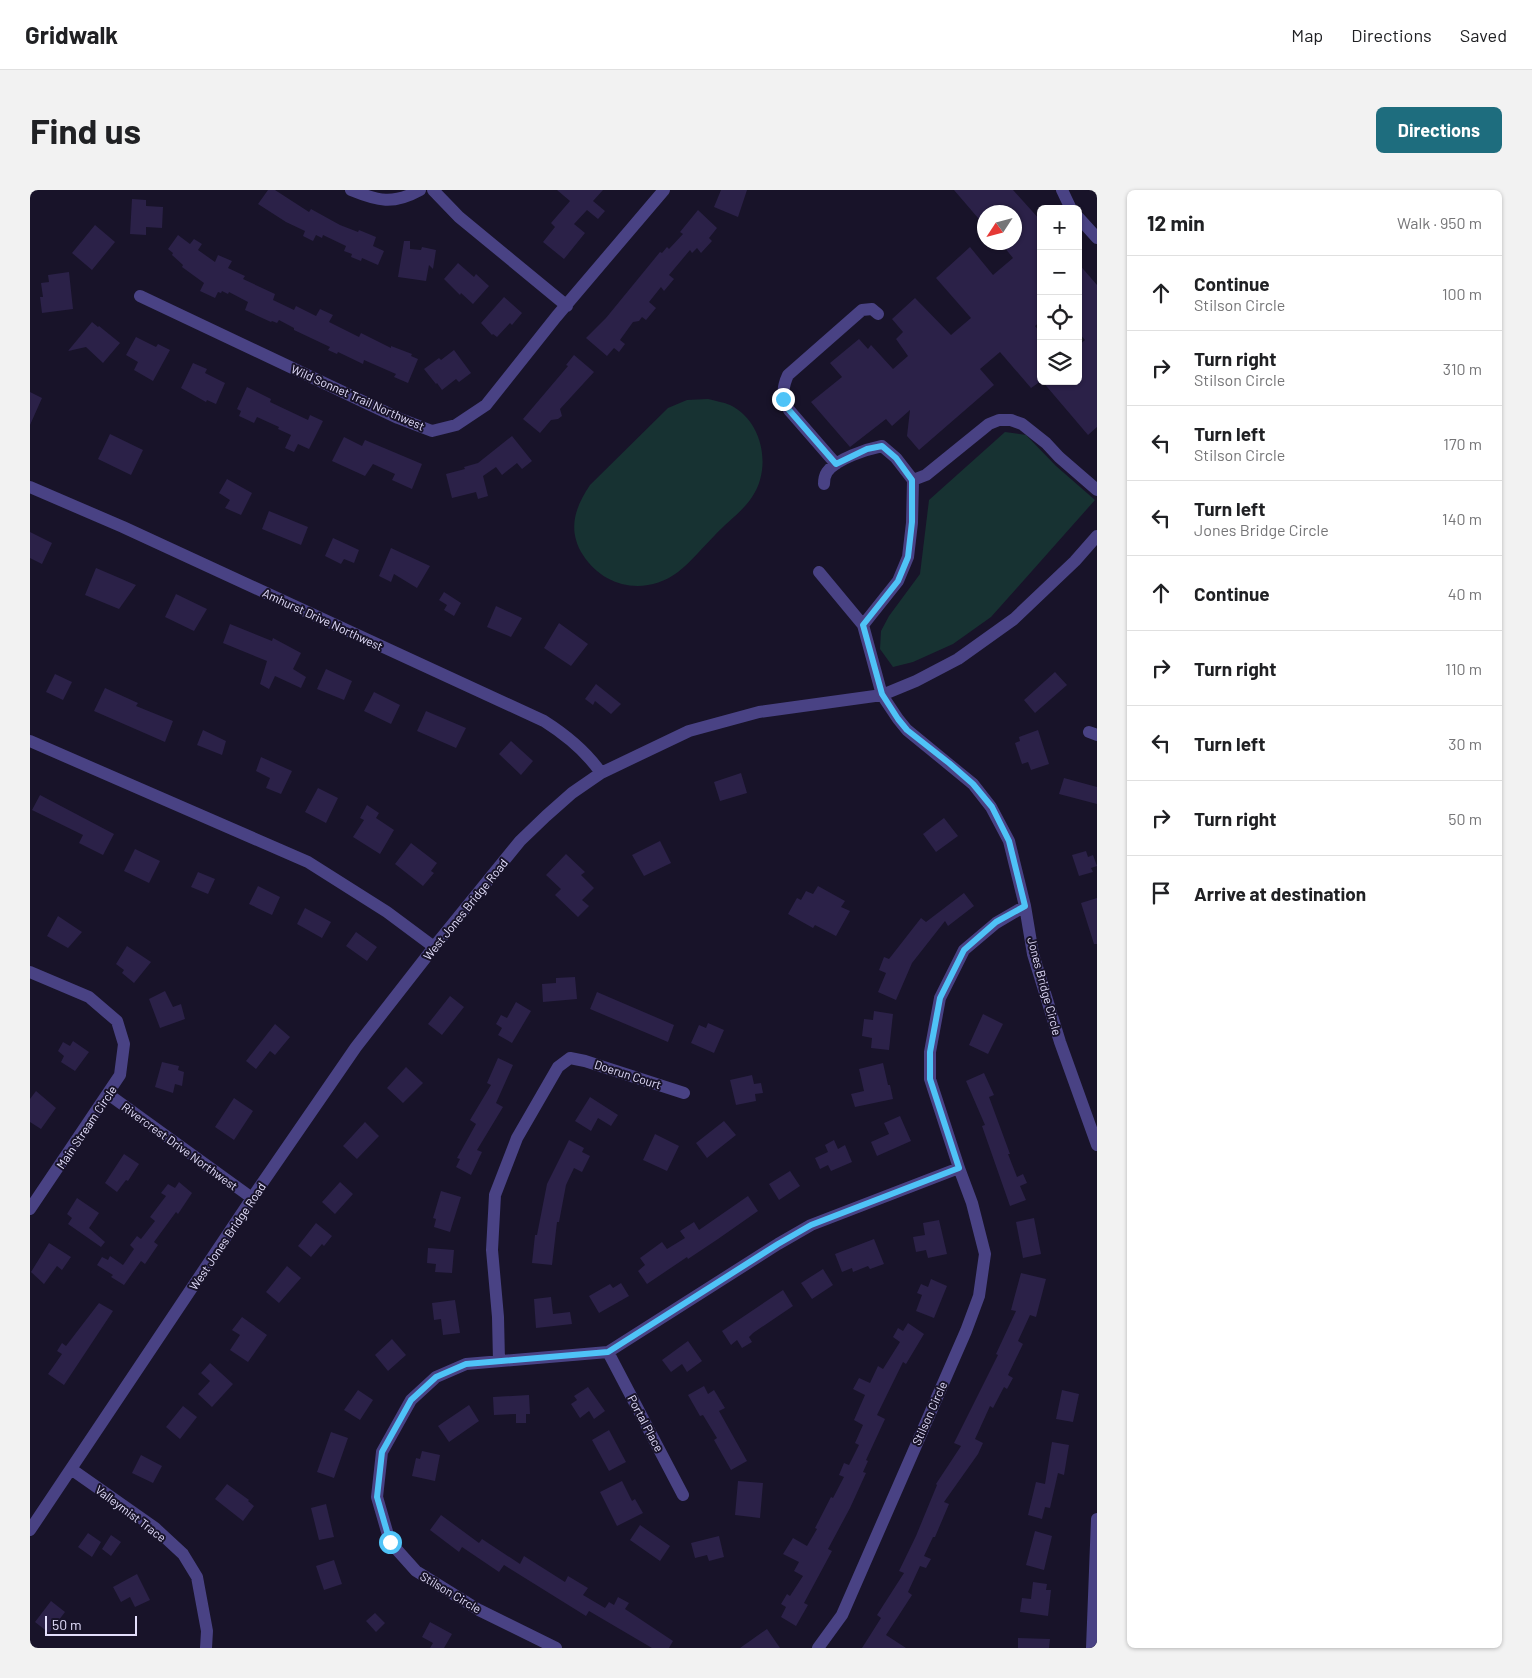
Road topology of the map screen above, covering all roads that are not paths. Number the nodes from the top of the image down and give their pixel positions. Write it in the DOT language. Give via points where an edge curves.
graph roads {
  1 [pos="351,190"];
  2 [pos="420,190"];
  3 [pos="433,190"];
  4 [pos="664,190"];
  5 [pos="1062,190"];
  6 [pos="1069,205"];
  7 [pos="1082,221"];
  8 [pos="1097,238"];
  9 [pos="140,296"];
  10 [pos="567,306"];
  11 [pos="878,314"];
  12 [pos="836,464"];
  13 [pos="912,480"];
  14 [pos="824,484"];
  15 [pos="30,487"];
  16 [pos="1097,490"];
  17 [pos="1097,536"];
  18 [pos="819,572"];
  19 [pos="863,625"];
  20 [pos="882,694"];
  21 [pos="30,741"];
  22 [pos="601,773"];
  23 [pos="1025,906"];
  24 [pos="434,947"];
  25 [pos="30,972"];
  26 [pos="684,1093"];
  27 [pos="108,1094"];
  28 [pos="1097,1144"];
  29 [pos="959,1168"];
  30 [pos="252,1198"];
  31 [pos="30,1209"];
  32 [pos="608,1352"];
  33 [pos="498,1361"];
  34 [pos="70,1469"];
  35 [pos="683,1495"];
  36 [pos="1097,1519"];
  37 [pos="31,1525"];
  38 [pos="206,1648"];
  39 [pos="556,1648"];
  40 [pos="818,1648"];
  41 [pos="1092,1648"];
  1 -- 2 [label="street" via="388,201"];
  3 -- 10 [label="street" via="459,217"];
  4 -- 10 [label="street, Wild Sonnet Trail Northwest"];
  5 -- 6 [label="street"];
  7 -- 8 [label="street"];
  9 -- 10 [label="street, Wild Sonnet Trail Northwest" via="432,431 456,425 486,406"];
  11 -- 12 [label="street" via="872,309 862,310 788,375 783,387 783,399 789,410"];
  12 -- 13 [label="street" via="867,449 882,446 896,458"];
  12 -- 14 [label="street" via="826,473"];
  13 -- 16 [label="street" via="926,475 989,424 1011,420 1030,430"];
  13 -- 19 [label="street" via="908,557 898,581"];
  15 -- 22 [label="street, Amhurst Drive Northwest" via="124,527 544,721 567,736"];
  17 -- 20 [label="street, West Jones Bridge Road" via="1014,619 958,659 916,682"];
  18 -- 19 [label="street"];
  19 -- 20 [label="street, Jones Bridge Circle"];
  20 -- 22 [label="street, West Jones Bridge Road" via="759,712 689,731"];
  20 -- 23 [label="street, Jones Bridge Circle" via="907,730 973,784 992,807 1009,841"];
  21 -- 24 [label="street" via="308,862 387,912"];
  22 -- 24 [label="street, West Jones Bridge Road" via="572,793 520,841"];
  23 -- 28 [label="street, Jones Bridge Circle" via="1036,962 1060,1042"];
  23 -- 29 [label="street, Stilson Circle" via="996,922 964,950 940,998 930,1052 930,1079"];
  24 -- 30 [label="street, West Jones Bridge Road" via="356,1047"];
  25 -- 27 [label="street, Main Stream Circle" via="89,998 117,1021 124,1044 120,1075"];
  26 -- 33 [label="street, Doerun Court" via="570,1058 558,1067 517,1138 495,1195 492,1250"];
  27 -- 30 [label="street, Rivercrest Drive Northwest"];
  27 -- 31 [label="street, Main Stream Circle"];
  29 -- 32 [label="street, Stilson Circle" via="811,1225"];
  29 -- 40 [label="street, Stilson Circle" via="985,1254 979,1296 842,1615"];
  30 -- 34 [label="street, West Jones Bridge Road"];
  32 -- 33 [label="street, Stilson Circle"];
  32 -- 35 [label="street, Portal Place"];
  33 -- 39 [label="street, Stilson Circle" via="466,1364 436,1377 411,1400 382,1452 377,1497 390,1542 416,1571 479,1610"];
  34 -- 37 [label="street, West Jones Bridge Road"];
  34 -- 38 [label="street, Valleymist Trace" via="155,1528 183,1554 197,1577 207,1631"];
  36 -- 41 [label="street"];
}
